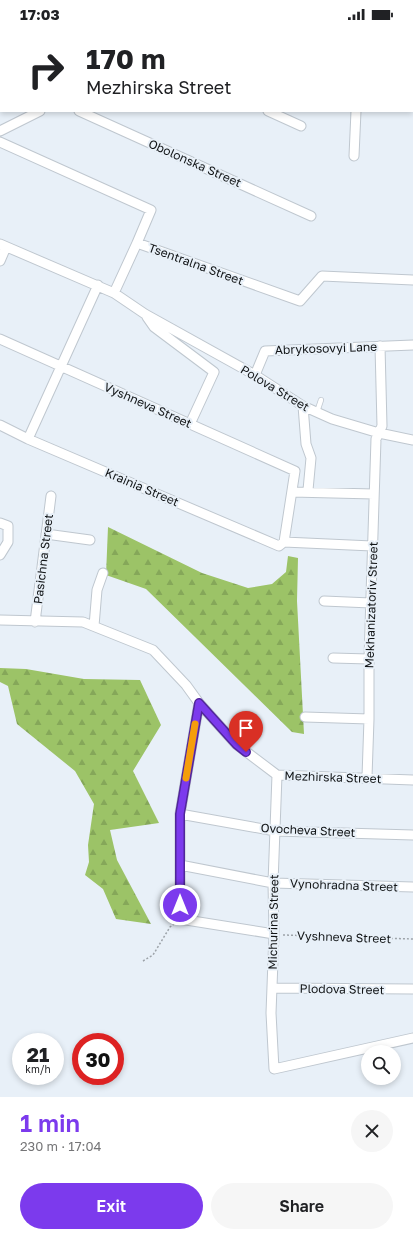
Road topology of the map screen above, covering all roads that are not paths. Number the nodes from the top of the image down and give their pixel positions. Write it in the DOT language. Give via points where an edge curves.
graph roads {
  1 [pos="38,112"];
  2 [pos="80,112"];
  3 [pos="270,112"];
  4 [pos="356,112"];
  5 [pos="301,126"];
  6 [pos="0,131"];
  7 [pos="0,142"];
  8 [pos="354,156"];
  9 [pos="311,216"];
  10 [pos="137,243"];
  11 [pos="3,245"];
  12 [pos="0,261"];
  13 [pos="413,280"];
  14 [pos="98,286"];
  15 [pos="114,293"];
  16 [pos="145,314"];
  17 [pos="0,339"];
  18 [pos="413,345"];
  19 [pos="380,346"];
  20 [pos="62,366"];
  21 [pos="254,375"];
  22 [pos="321,400"];
  23 [pos="303,406"];
  24 [pos="317,412"];
  25 [pos="190,424"];
  26 [pos="0,425"];
  27 [pos="379,433"];
  28 [pos="28,439"];
  29 [pos="413,440"];
  30 [pos="308,490"];
  31 [pos="292,492"];
  32 [pos="374,494"];
  33 [pos="51,496"];
  34 [pos="0,523"];
  35 [pos="46,534"];
  36 [pos="90,540"];
  37 [pos="284,542"];
  38 [pos="372,546"];
  39 [pos="0,555"];
  40 [pos="103,572"];
  41 [pos="324,601"];
  42 [pos="371,603"];
  43 [pos="0,620"];
  44 [pos="35,622"];
  45 [pos="94,626"];
  46 [pos="333,658"];
  47 [pos="369,659"];
  48 [pos="199,703"];
  49 [pos="305,717"];
  50 [pos="369,719"];
  51 [pos="278,775"];
  52 [pos="366,777"];
  53 [pos="413,780"];
  54 [pos="180,814"];
  55 [pos="275,831"];
  56 [pos="413,835"];
  57 [pos="180,865"];
  58 [pos="273,883"];
  59 [pos="413,887"];
  60 [pos="274,934"];
  61 [pos="272,988"];
  62 [pos="413,989"];
  63 [pos="413,1038"];
  1 -- 6 [label="street"];
  2 -- 9 [label="street, Obolonska Street"];
  3 -- 5 [label="street"];
  4 -- 8 [label="street"];
  7 -- 10 [label="street, Tsentralna Street" via="152,210"];
  10 -- 13 [label="street, Tsentralna Street" via="300,301 322,276"];
  10 -- 15 [label="street"];
  11 -- 12 [label="street"];
  11 -- 14 [label="street, Polova Street"];
  14 -- 15 [label="street, Polova Street"];
  14 -- 20 [label="street"];
  15 -- 16 [label="street, Polova Street"];
  16 -- 21 [label="street, Polova Street"];
  16 -- 25 [label="street, Polova Street" via="154,327 214,372"];
  17 -- 20 [label="street, Vyshneva Street"];
  18 -- 19 [label="street, Abrykosovyi Lane"];
  19 -- 21 [label="street, Abrykosovyi Lane" via="265,351"];
  19 -- 27 [label="street, Mekhanizatoriv Street" via="382,426"];
  20 -- 25 [label="street, Vyshneva Street"];
  20 -- 28 [label="street"];
  21 -- 23 [label="street, Polova Street"];
  22 -- 24 [label="lane"];
  23 -- 24 [label="street, Polova Street"];
  23 -- 30 [label="street" via="306,444 311,458"];
  24 -- 27 [label="street, Polova Street"];
  25 -- 31 [label="street, Vyshneva Street" via="296,471"];
  26 -- 28 [label="street, Krainia Street"];
  27 -- 29 [label="street, Polova Street"];
  27 -- 32 [label="street, Mekhanizatoriv Street" via="376,439"];
  28 -- 37 [label="street, Krainia Street" via="279,546"];
  31 -- 32 [label="street"];
  31 -- 37 [label="street"];
  32 -- 38 [label="street, Mekhanizatoriv Street"];
  33 -- 35 [label="street, Pasichna Street"];
  34 -- 39 [label="street" via="8,526 8,542"];
  35 -- 36 [label="street"];
  35 -- 44 [label="street, Pasichna Street"];
  37 -- 38 [label="street"];
  38 -- 42 [label="street, Mekhanizatoriv Street"];
  40 -- 45 [label="street" via="97,590"];
  41 -- 42 [label="street"];
  42 -- 47 [label="street, Mekhanizatoriv Street"];
  43 -- 44 [label="street, Mezhirska Street"];
  44 -- 45 [label="street, Mezhirska Street" via="83,622"];
  45 -- 48 [label="street, Mezhirska Street" via="153,650"];
  46 -- 47 [label="street"];
  47 -- 50 [label="street, Mekhanizatoriv Street"];
  48 -- 51 [label="street, Mezhirska Street" via="236,744"];
  48 -- 54 [label="street"];
  49 -- 50 [label="street"];
  50 -- 52 [label="street, Mekhanizatoriv Street"];
  51 -- 52 [label="street, Mezhirska Street"];
  51 -- 55 [label="street, Michurina Street"];
  52 -- 53 [label="street, Mezhirska Street"];
  54 -- 55 [label="street, Ovocheva Street"];
  54 -- 57 [label="street"];
  55 -- 56 [label="street, Ovocheva Street"];
  55 -- 58 [label="street, Michurina Street"];
  57 -- 58 [label="street, Vynohradna Street"];
  57 -- 60 [label="street" via="180,919"];
  58 -- 59 [label="street, Vynohradna Street"];
  58 -- 60 [label="street, Michurina Street"];
  60 -- 61 [label="street, Michurina Street"];
  61 -- 62 [label="street, Plodova Street"];
  61 -- 63 [label="street, Michurina Street" via="274,1069"];
}
